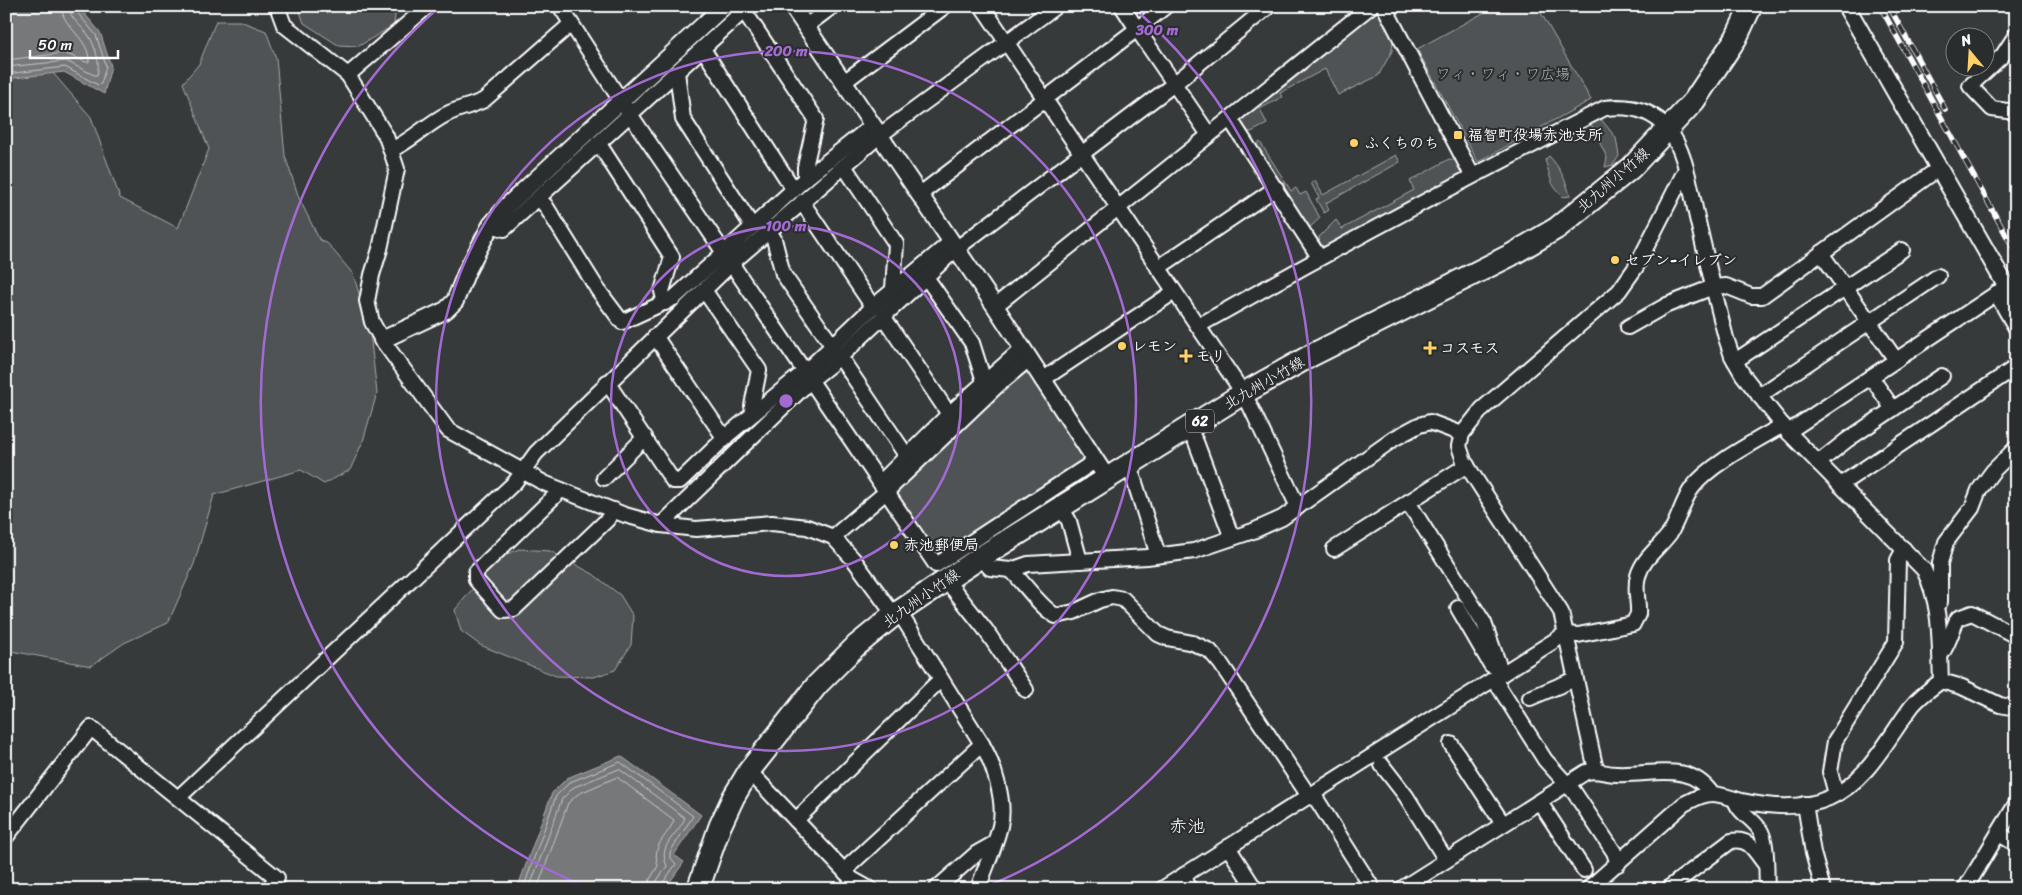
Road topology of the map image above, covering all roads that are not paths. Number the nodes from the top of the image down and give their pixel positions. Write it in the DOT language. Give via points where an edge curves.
graph roads {
  1 [pos="277,6"];
  2 [pos="428,6"];
  3 [pos="560,6"];
  4 [pos="724,6"];
  5 [pos="792,6"];
  6 [pos="833,6"];
  7 [pos="945,6"];
  8 [pos="982,6"];
  9 [pos="1056,6"];
  10 [pos="1122,6"];
  11 [pos="1166,6"];
  12 [pos="1269,6"];
  13 [pos="1371,6"];
  14 [pos="1384,6"];
  15 [pos="1751,6"];
  16 [pos="1846,6"];
  17 [pos="746,9"];
  18 [pos="571,24"];
  19 [pos="806,26"];
  20 [pos="1137,29"];
  21 [pos="2016,36"];
  22 [pos="1006,43"];
  23 [pos="703,50"];
  24 [pos="677,72"];
  25 [pos="348,75"];
  26 [pos="844,82"];
  27 [pos="1174,84"];
  28 [pos="1045,99"];
  29 [pos="626,108"];
  30 [pos="2016,112"];
  31 [pos="1230,119"];
  32 [pos="1668,129"];
  33 [pos="877,130"];
  34 [pos="1209,136"];
  35 [pos="599,144"];
  36 [pos="391,150"];
  37 [pos="1082,154"];
  38 [pos="844,166"];
  39 [pos="1938,168"];
  40 [pos="1686,169"];
  41 [pos="1472,175"];
  42 [pos="805,179"];
  43 [pos="1276,188"];
  44 [pos="794,190"];
  45 [pos="919,195"];
  46 [pos="538,199"];
  47 [pos="802,202"];
  48 [pos="1119,207"];
  49 [pos="491,225"];
  50 [pos="752,226"];
  51 [pos="769,231"];
  52 [pos="954,245"];
  53 [pos="1902,250"];
  54 [pos="1821,253"];
  55 [pos="1320,257"];
  56 [pos="728,258"];
  57 [pos="1158,268"];
  58 [pos="1938,276"];
  59 [pos="926,277"];
  60 [pos="1713,287"];
  61 [pos="1846,288"];
  62 [pos="893,289"];
  63 [pos="704,290"];
  64 [pos="2001,290"];
  65 [pos="1174,292"];
  66 [pos="664,302"];
  67 [pos="2016,303"];
  68 [pos="995,306"];
  69 [pos="878,311"];
  70 [pos="1869,322"];
  71 [pos="1198,326"];
  72 [pos="1628,327"];
  73 [pos="2016,328"];
  74 [pos="655,336"];
  75 [pos="382,340"];
  76 [pos="836,351"];
  77 [pos="1025,354"];
  78 [pos="1896,360"];
  79 [pos="1735,361"];
  80 [pos="2016,367"];
  81 [pos="808,376"];
  82 [pos="1942,376"];
  83 [pos="1871,377"];
  84 [pos="1042,380"];
  85 [pos="984,381"];
  86 [pos="607,382"];
  87 [pos="1240,389"];
  88 [pos="1759,396"];
  89 [pos="1894,409"];
  90 [pos="754,413"];
  91 [pos="949,414"];
  92 [pos="1188,428"];
  93 [pos="1785,428"];
  94 [pos="1462,434"];
  95 [pos="644,438"];
  96 [pos="724,440"];
  97 [pos="2016,448"];
  98 [pos="906,455"];
  99 [pos="1818,463"];
  100 [pos="1129,464"];
  101 [pos="1467,465"];
  102 [pos="1101,469"];
  103 [pos="523,470"];
  104 [pos="604,478"];
  105 [pos="1840,485"];
  106 [pos="883,488"];
  107 [pos="561,490"];
  108 [pos="1408,502"];
  109 [pos="1061,506"];
  110 [pos="1298,507"];
  111 [pos="614,510"];
  112 [pos="661,524"];
  113 [pos="833,537"];
  114 [pos="1232,538"];
  115 [pos="1334,548"];
  116 [pos="1904,549"];
  117 [pos="1158,556"];
  118 [pos="981,557"];
  119 [pos="1080,561"];
  120 [pos="1011,570"];
  121 [pos="946,580"];
  122 [pos="1458,608"];
  123 [pos="1939,613"];
  124 [pos="896,614"];
  125 [pos="1565,634"];
  126 [pos="2016,636"];
  127 [pos="1940,656"];
  128 [pos="1499,674"];
  129 [pos="941,679"];
  130 [pos="1575,679"];
  131 [pos="1941,681"];
  132 [pos="1026,690"];
  133 [pos="1530,698"];
  134 [pos="2016,708"];
  135 [pos="982,744"];
  136 [pos="1451,744"];
  137 [pos="1382,765"];
  138 [pos="1596,770"];
  139 [pos="749,771"];
  140 [pos="1568,784"];
  141 [pos="1712,794"];
  142 [pos="1836,794"];
  143 [pos="1309,796"];
  144 [pos="178,798"];
  145 [pos="1735,799"];
  146 [pos="1539,801"];
  147 [pos="1805,804"];
  148 [pos="2016,804"];
  149 [pos="796,820"];
  150 [pos="1503,824"];
  151 [pos="1999,834"];
  152 [pos="6,836"];
  153 [pos="993,844"];
  154 [pos="2016,844"];
  155 [pos="1228,848"];
  156 [pos="1446,860"];
  157 [pos="1618,864"];
  158 [pos="1766,865"];
  159 [pos="1584,870"];
  160 [pos="846,873"];
  161 [pos="1184,875"];
  162 [pos="867,888"];
  163 [pos="268,889"];
  164 [pos="698,889"];
  165 [pos="936,889"];
  166 [pos="978,889"];
  167 [pos="1162,889"];
  168 [pos="1190,889"];
  169 [pos="1255,889"];
  170 [pos="1373,889"];
  171 [pos="1401,889"];
  172 [pos="1588,889"];
  173 [pos="1670,889"];
  174 [pos="1767,889"];
  175 [pos="1822,889"];
  176 [pos="1965,889"];
  1 -- 25 [label="street" via="284,25"];
  2 -- 25 [label="street"];
  3 -- 18 [label="street"];
  4 -- 29 [label="street"];
  5 -- 19 [label="street"];
  6 -- 19 [label="street"];
  7 -- 26 [label="street"];
  8 -- 22 [label="street"];
  9 -- 22 [label="street"];
  10 -- 20 [label="street"];
  11 -- 20 [label="street"];
  12 -- 27 [label="street"];
  13 -- 31 [label="street"];
  14 -- 41 [label="street"];
  15 -- 32 [label="main road, 北九州小竹線 / 62" via="1718,67 1694,101"];
  16 -- 39 [label="street"];
  17 -- 23 [label="street"];
  17 -- 42 [label="street" via="816,119"];
  18 -- 29 [label="street"];
  18 -- 36 [label="street" via="484,100 447,114"];
  19 -- 26 [label="street"];
  20 -- 27 [label="street"];
  20 -- 28 [label="street"];
  21 -- 30 [label="street" via="2003,55 1970,86 1992,109"];
  22 -- 28 [label="street"];
  22 -- 33 [label="street"];
  23 -- 24 [label="street"];
  23 -- 44 [label="street"];
  24 -- 29 [label="street"];
  24 -- 50 [label="street" via="683,119"];
  25 -- 36 [label="street" via="386,136"];
  26 -- 33 [label="street"];
  27 -- 34 [label="street"];
  27 -- 37 [label="street"];
  28 -- 37 [label="street"];
  28 -- 45 [label="street"];
  29 -- 35 [label="street"];
  29 -- 49 [label="street" via="508,205"];
  29 -- 56 [label="street"];
  31 -- 34 [label="street"];
  31 -- 43 [label="street"];
  32 -- 40 [label="street"];
  32 -- 41 [label="street" via="1654,117 1635,108 1605,108"];
  32 -- 87 [label="main road, 北九州小竹線 / 62" via="1631,168 1540,240"];
  33 -- 38 [label="street"];
  33 -- 42 [label="street"];
  33 -- 45 [label="street"];
  34 -- 48 [label="street"];
  35 -- 46 [label="street"];
  35 -- 66 [label="street" via="672,257 662,291"];
  36 -- 75 [label="street" via="397,169 366,301"];
  37 -- 48 [label="street"];
  37 -- 52 [label="street"];
  38 -- 47 [label="street"];
  38 -- 62 [label="street" via="896,244"];
  39 -- 54 [label="street"];
  39 -- 64 [label="street"];
  40 -- 60 [label="street"];
  40 -- 94 [label="street" via="1636,267 1619,291 1482,409"];
  41 -- 55 [label="street"];
  42 -- 44 [label="street"];
  43 -- 55 [label="street"];
  43 -- 57 [label="street"];
  44 -- 50 [label="street"];
  45 -- 52 [label="street"];
  46 -- 49 [label="street" via="504,229"];
  46 -- 66 [label="street" via="622,322"];
  47 -- 51 [label="street"];
  47 -- 69 [label="street"];
  48 -- 57 [label="street"];
  48 -- 68 [label="street"];
  49 -- 75 [label="street" via="455,301 446,310"];
  50 -- 56 [label="street"];
  51 -- 56 [label="street"];
  51 -- 76 [label="street" via="783,274"];
  52 -- 59 [label="street"];
  52 -- 62 [label="street"];
  52 -- 68 [label="street"];
  53 -- 61 [label="street"];
  54 -- 60 [label="street" via="1762,296 1751,296 1726,286"];
  54 -- 61 [label="street"];
  55 -- 71 [label="street"];
  56 -- 63 [label="street"];
  56 -- 66 [label="street"];
  56 -- 81 [label="street"];
  57 -- 65 [label="street"];
  58 -- 70 [label="street"];
  59 -- 69 [label="street"];
  59 -- 85 [label="street" via="972,343"];
  60 -- 72 [label="street" via="1667,304"];
  60 -- 79 [label="street"];
  61 -- 70 [label="street"];
  61 -- 79 [label="street"];
  62 -- 69 [label="street"];
  63 -- 74 [label="street"];
  63 -- 90 [label="street" via="758,370 752,406"];
  64 -- 67 [label="street"];
  64 -- 73 [label="street"];
  64 -- 78 [label="street"];
  65 -- 71 [label="street"];
  65 -- 84 [label="street"];
  68 -- 77 [label="street"];
  69 -- 76 [label="street"];
  69 -- 91 [label="street"];
  70 -- 78 [label="street"];
  70 -- 88 [label="street"];
  71 -- 87 [label="street"];
  74 -- 86 [label="street"];
  74 -- 96 [label="street"];
  75 -- 103 [label="street" via="448,430"];
  76 -- 81 [label="street"];
  76 -- 98 [label="street"];
  77 -- 84 [label="street"];
  77 -- 85 [label="street"];
  77 -- 106 [label="street" via="998,385"];
  78 -- 83 [label="street"];
  79 -- 88 [label="street"];
  80 -- 105 [label="street"];
  81 -- 90 [label="street"];
  81 -- 106 [label="street"];
  81 -- 112 [label="street"];
  82 -- 89 [label="street"];
  83 -- 89 [label="street"];
  83 -- 93 [label="street"];
  84 -- 102 [label="street"];
  85 -- 91 [label="street"];
  86 -- 95 [label="street"];
  86 -- 103 [label="street"];
  87 -- 92 [label="main road, 北九州小竹線 / 62"];
  87 -- 110 [label="street"];
  88 -- 93 [label="street"];
  89 -- 99 [label="street"];
  90 -- 96 [label="street"];
  91 -- 98 [label="street"];
  92 -- 100 [label="main road, 北九州小竹線 / 62"];
  92 -- 114 [label="street"];
  93 -- 99 [label="street"];
  93 -- 125 [label="street" via="1733,455 1705,474 1692,488 1670,532 1646,559 1638,576 1635,594 1638,614 1632,624 1578,635"];
  94 -- 101 [label="street" via="1459,446"];
  94 -- 110 [label="street" via="1430,422 1419,425 1395,438"];
  95 -- 96 [label="street" via="673,481 680,481"];
  95 -- 104 [label="street"];
  97 -- 123 [label="street" via="1993,470 1979,490 1972,508 1946,542 1940,564"];
  98 -- 106 [label="street"];
  99 -- 105 [label="street"];
  100 -- 102 [label="main road, 北九州小竹線 / 62"];
  100 -- 117 [label="street"];
  101 -- 108 [label="street"];
  101 -- 125 [label="street" via="1561,612"];
  102 -- 106 [label="street" via="936,565"];
  102 -- 109 [label="main road, 北九州小竹線 / 62"];
  103 -- 107 [label="street"];
  103 -- 144 [label="street" via="515,482"];
  105 -- 116 [label="street"];
  106 -- 113 [label="street"];
  107 -- 111 [label="street"];
  107 -- 111 [label="street" via="476,572 476,580 503,610 514,609"];
  108 -- 115 [label="street"];
  108 -- 128 [label="street" via="1484,623"];
  109 -- 118 [label="main road, 北九州小竹線 / 62"];
  109 -- 119 [label="street" via="1069,521"];
  110 -- 114 [label="street" via="1282,518"];
  111 -- 112 [label="street"];
  112 -- 113 [label="street" via="696,529 772,523 807,527"];
  113 -- 124 [label="street"];
  114 -- 117 [label="street" via="1194,551"];
  116 -- 123 [label="street" via="1924,570"];
  116 -- 142 [label="street" via="1898,560 1896,642 1835,740 1830,772"];
  117 -- 119 [label="street"];
  118 -- 120 [label="street" via="990,568"];
  118 -- 121 [label="main road, 北九州小竹線 / 62"];
  119 -- 120 [label="street" via="1028,564"];
  120 -- 143 [label="street" via="1048,612 1056,616 1112,597 1123,600 1158,634 1210,650"];
  121 -- 124 [label="main road, 北九州小竹線 / 62"];
  121 -- 132 [label="street" via="985,629"];
  122 -- 128 [label="street"];
  123 -- 127 [label="street"];
  124 -- 129 [label="street"];
  124 -- 139 [label="main road, 北九州小竹線 / 62" via="856,646 817,684"];
  125 -- 128 [label="street"];
  125 -- 130 [label="street"];
  126 -- 127 [label="street" via="1972,612 1958,618"];
  127 -- 131 [label="street"];
  128 -- 140 [label="street" via="1545,760"];
  128 -- 143 [label="street"];
  129 -- 135 [label="street"];
  129 -- 149 [label="street"];
  130 -- 133 [label="street"];
  130 -- 138 [label="street"];
  131 -- 134 [label="street" via="2000,705"];
  131 -- 142 [label="street" via="1913,705 1860,778"];
  135 -- 153 [label="street" via="994,766 1000,804 1000,825"];
  135 -- 160 [label="street" via="851,864"];
  136 -- 150 [label="street"];
  137 -- 156 [label="street" via="1406,796"];
  138 -- 140 [label="street" via="1586,772"];
  138 -- 141 [label="street" via="1615,774 1678,772 1704,783"];
  139 -- 149 [label="street"];
  139 -- 164 [label="main road, 北九州小竹線 / 62" via="720,826"];
  140 -- 146 [label="street"];
  140 -- 157 [label="street" via="1614,852"];
  141 -- 145 [label="street"];
  141 -- 157 [label="street" via="1684,804"];
  142 -- 147 [label="street"];
  143 -- 155 [label="street"];
  143 -- 170 [label="street" via="1317,800"];
  144 -- 152 [label="street" via="91,728"];
  144 -- 163 [label="street" via="277,878"];
  145 -- 147 [label="street" via="1781,807"];
  145 -- 158 [label="street" via="1736,806 1760,830"];
  146 -- 150 [label="street"];
  146 -- 159 [label="street"];
  147 -- 175 [label="street"];
  148 -- 151 [label="street"];
  149 -- 160 [label="street"];
  150 -- 156 [label="street"];
  151 -- 154 [label="street"];
  151 -- 176 [label="street"];
  153 -- 165 [label="street" via="977,853"];
  153 -- 166 [label="street"];
  155 -- 161 [label="street"];
  155 -- 169 [label="street"];
  156 -- 171 [label="street"];
  157 -- 172 [label="street"];
  158 -- 173 [label="street" via="1749,843 1731,841"];
  158 -- 174 [label="street"];
  160 -- 162 [label="street"];
  161 -- 167 [label="street"];
  161 -- 168 [label="street"];
}
